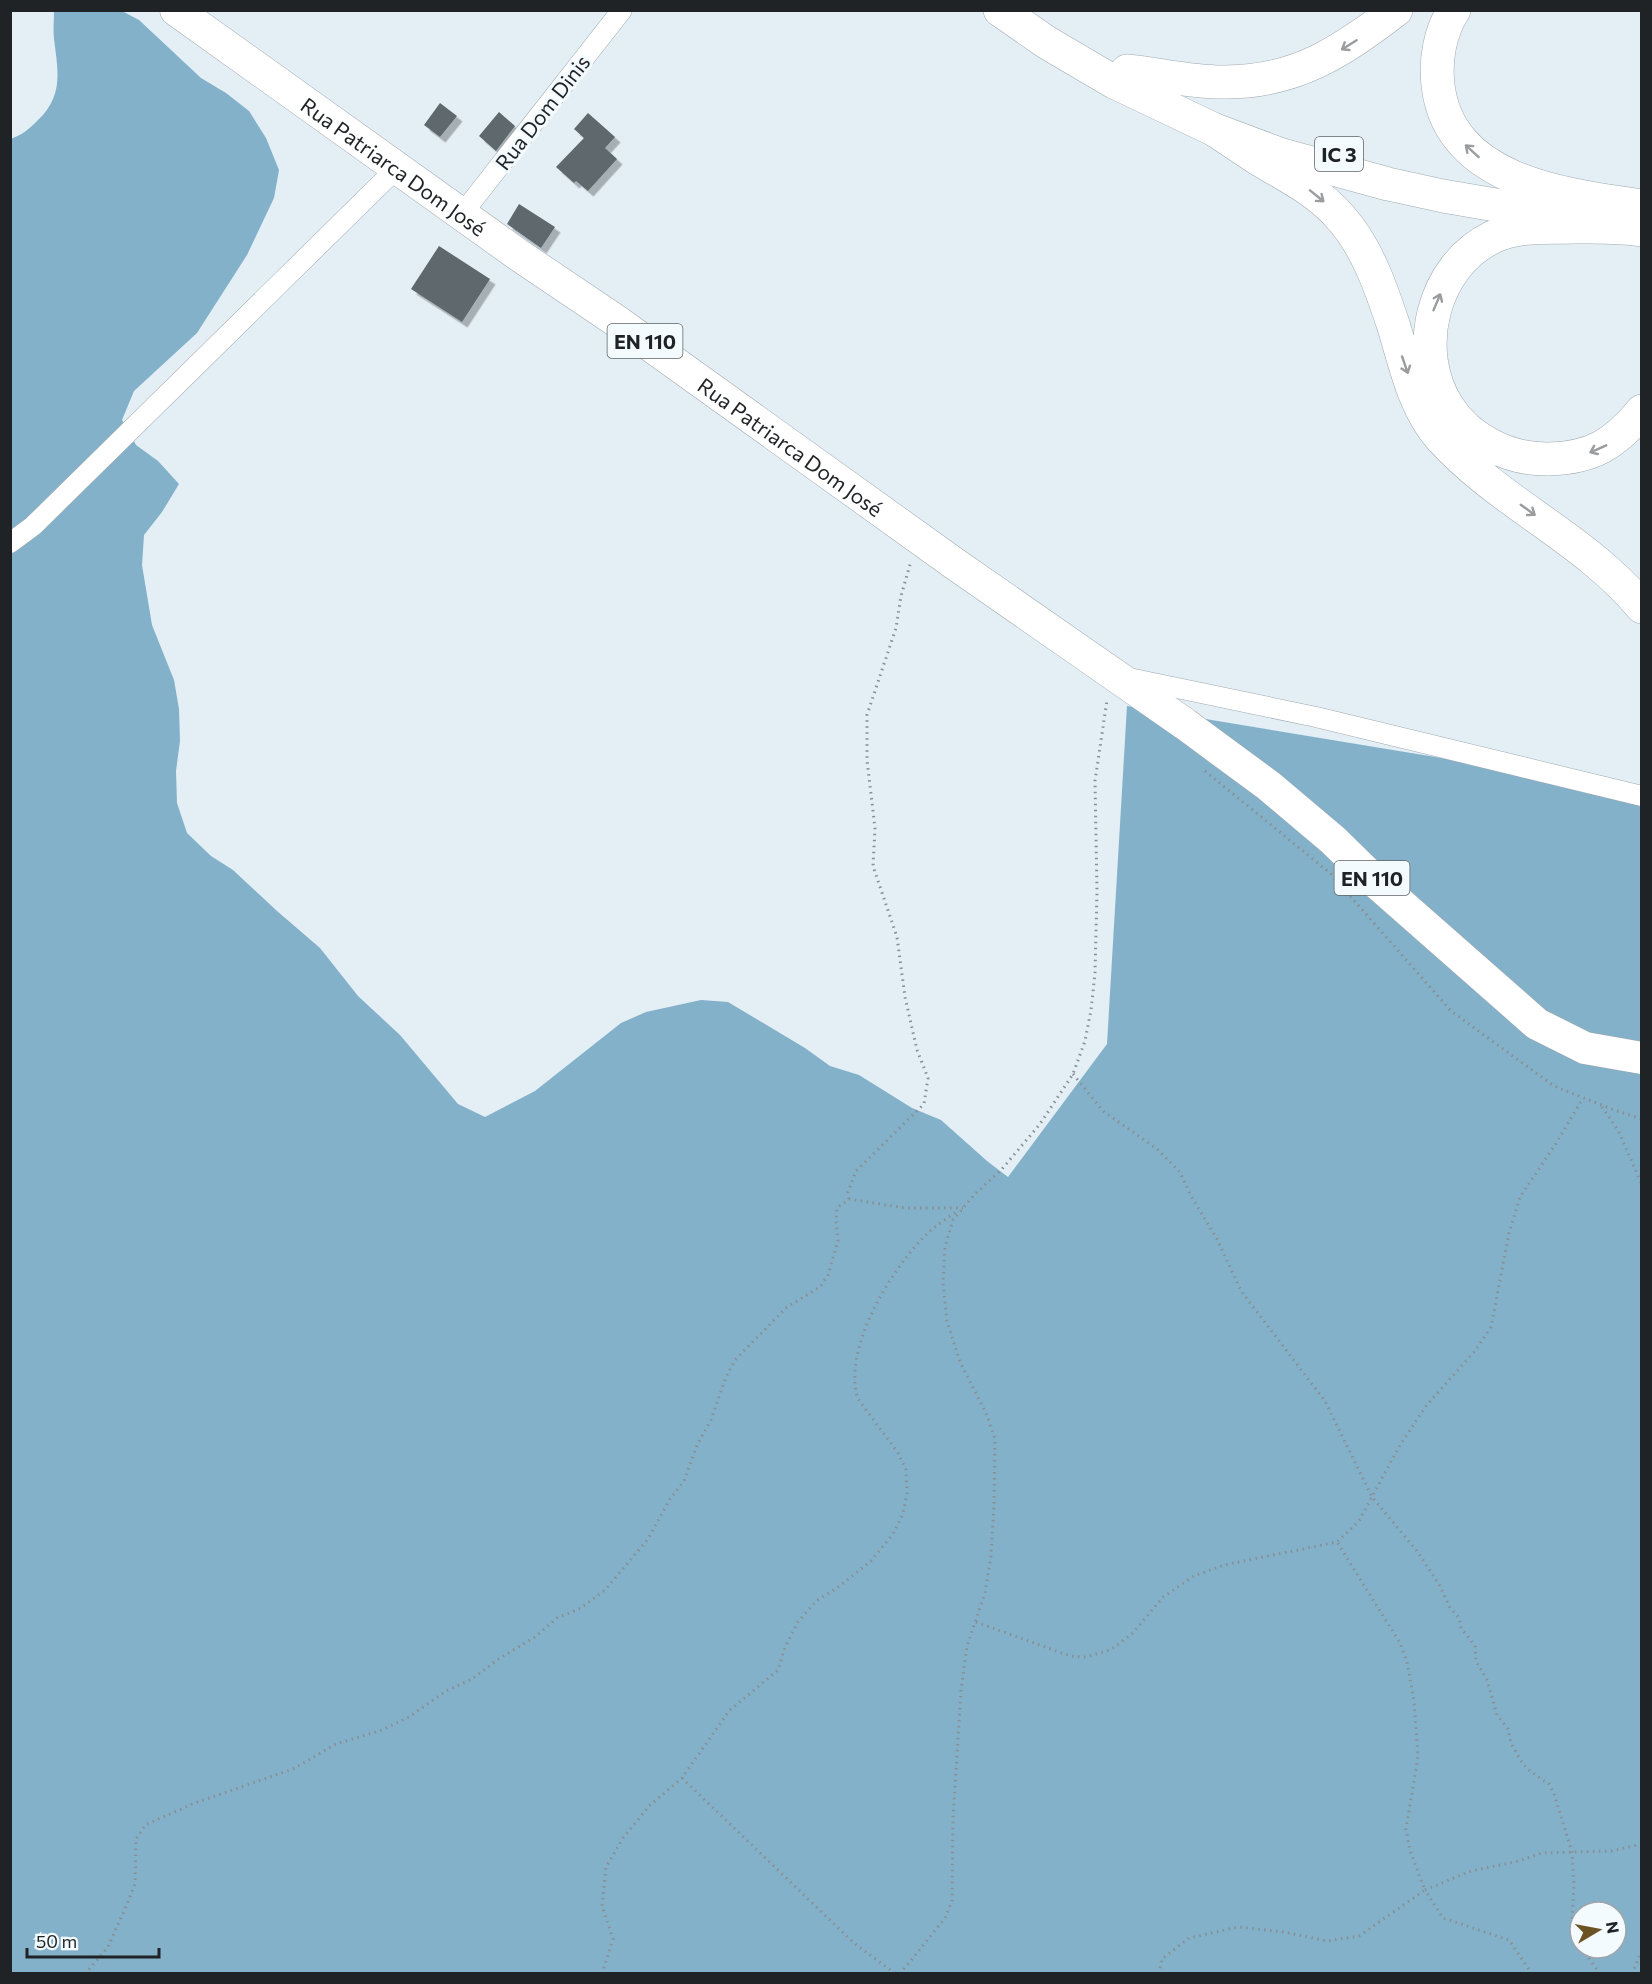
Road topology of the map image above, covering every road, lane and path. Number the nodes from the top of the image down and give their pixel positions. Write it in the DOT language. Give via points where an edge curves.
graph roads {
  1 [pos="176,10"];
  2 [pos="622,10"];
  3 [pos="1000,10"];
  4 [pos="1028,10"];
  5 [pos="1396,10"];
  6 [pos="1454,10"];
  7 [pos="1127,71"];
  8 [pos="1215,130"];
  9 [pos="397,168"];
  10 [pos="1562,194"];
  11 [pos="462,214"];
  12 [pos="1626,216"];
  13 [pos="1641,411"];
  14 [pos="922,540"];
  15 [pos="10,543"];
  16 [pos="1641,608"];
  17 [pos="1112,674"];
  18 [pos="1204,770"];
  19 [pos="1641,796"];
  20 [pos="1641,1058"];
  21 [pos="1073,1074"];
  22 [pos="1583,1098"];
  23 [pos="1601,1105"];
  24 [pos="1641,1119"];
  25 [pos="1641,1185"];
  26 [pos="849,1199"];
  27 [pos="963,1208"];
  28 [pos="1372,1497"];
  29 [pos="1337,1542"];
  30 [pos="976,1622"];
  31 [pos="682,1778"];
  32 [pos="1641,1844"];
  33 [pos="1572,1852"];
  34 [pos="1425,1890"];
  35 [pos="1573,1900"];
  36 [pos="1641,1950"];
  37 [pos="1590,1960"];
  38 [pos="86,1974"];
  39 [pos="602,1974"];
  40 [pos="898,1974"];
  41 [pos="1159,1974"];
  42 [pos="1532,1974"];
  43 [pos="1600,1974"];
  44 [pos="1632,1974"];
  1 -- 9 [label="main road, Rua Patriarca Dom José / EN 110"];
  2 -- 11 [label="street, Rua Dom Dinis"];
  3 -- 8 [label="highway, IC 3" via="1114,82"];
  4 -- 7 [label="highway, IC 3"];
  5 -- 7 [label="highway, one-way" via="1334,54 1280,76 1222,82"];
  10 -- 6 [label="highway, one-way" via="1488,165 1456,136 1439,98 1437,75 1443,32"];
  7 -- 10 [label="highway, IC 3" via="1204,108 1323,150 1482,186"];
  8 -- 12 [label="highway, IC 3" via="1282,155 1443,196"];
  8 -- 16 [label="highway, one-way" via="1297,180 1342,218 1372,269 1414,391 1439,435 1478,473 1588,554"];
  9 -- 11 [label="main road, Rua Patriarca Dom José / EN 110"];
  9 -- 15 [label="street" via="33,526"];
  10 -- 12 [label="highway"];
  11 -- 14 [label="main road, Rua Patriarca Dom José / EN 110"];
  13 -- 12 [label="highway, one-way" via="1607,445 1584,455 1536,459 1511,454 1487,444 1448,407 1434,375 1429,342 1433,309 1447,279 1468,254 1492,238 1513,230"];
  14 -- 17 [label="main road, Rua Patriarca Dom José / EN 110"];
  14 -- 26 [label="path" via="909,565 896,628 867,715 867,760 875,828 873,866 897,937 904,997 928,1078 924,1104 856,1171"];
  17 -- 19 [label="street" via="1316,717"];
  17 -- 20 [label="main road, EN 110" via="1269,786 1537,1024 1585,1048"];
  17 -- 21 [label="path" via="1095,781 1097,892 1092,1010"];
  18 -- 22 [label="path" via="1330,873 1451,1011 1554,1086"];
  21 -- 27 [label="path" via="1018,1152"];
  21 -- 28 [label="path" via="1103,1111 1157,1149 1179,1172 1217,1239 1240,1291 1325,1401"];
  22 -- 23 [label="path"];
  22 -- 28 [label="path" via="1520,1197 1491,1327 1426,1406"];
  23 -- 24 [label="path"];
  23 -- 25 [label="path" via="1618,1130"];
  26 -- 27 [label="path" via="905,1208"];
  26 -- 38 [label="path" via="837,1208 838,1241 828,1275 820,1287 787,1307 735,1360 684,1481 648,1539 605,1590 391,1726 336,1744 293,1769 195,1803 146,1825 136,1839 135,1884 127,1904 108,1947"];
  27 -- 30 [label="path" via="953,1220 945,1247 942,1283 947,1321 960,1362 995,1439 996,1462 991,1556"];
  27 -- 31 [label="path" via="935,1226 895,1273 861,1339 856,1364 854,1389 858,1399 906,1470 903,1514 871,1562 816,1601 798,1622 778,1670 729,1712"];
  28 -- 29 [label="path" via="1359,1521"];
  28 -- 33 [label="path" via="1417,1551 1475,1646 1476,1661 1487,1680 1497,1715 1508,1729 1522,1764 1549,1784"];
  29 -- 30 [label="path" via="1234,1562 1194,1576 1163,1597 1132,1634 1110,1650 1086,1657 1070,1656"];
  29 -- 34 [label="path" via="1400,1643 1407,1662 1418,1757 1406,1829"];
  30 -- 40 [label="path" via="967,1646 961,1690 952,1901 945,1918"];
  31 -- 39 [label="path" via="649,1806 606,1867 602,1906 613,1939"];
  31 -- 40 [label="path" via="855,1944"];
  32 -- 33 [label="path" via="1611,1851"];
  33 -- 34 [label="path" via="1542,1853 1471,1871"];
  33 -- 35 [label="path"];
  34 -- 41 [label="path" via="1359,1936 1327,1941 1238,1927 1189,1938 1162,1959"];
  34 -- 42 [label="path" via="1443,1918 1509,1940"];
  36 -- 44 [label="path"];
  37 -- 43 [label="path"];
}
